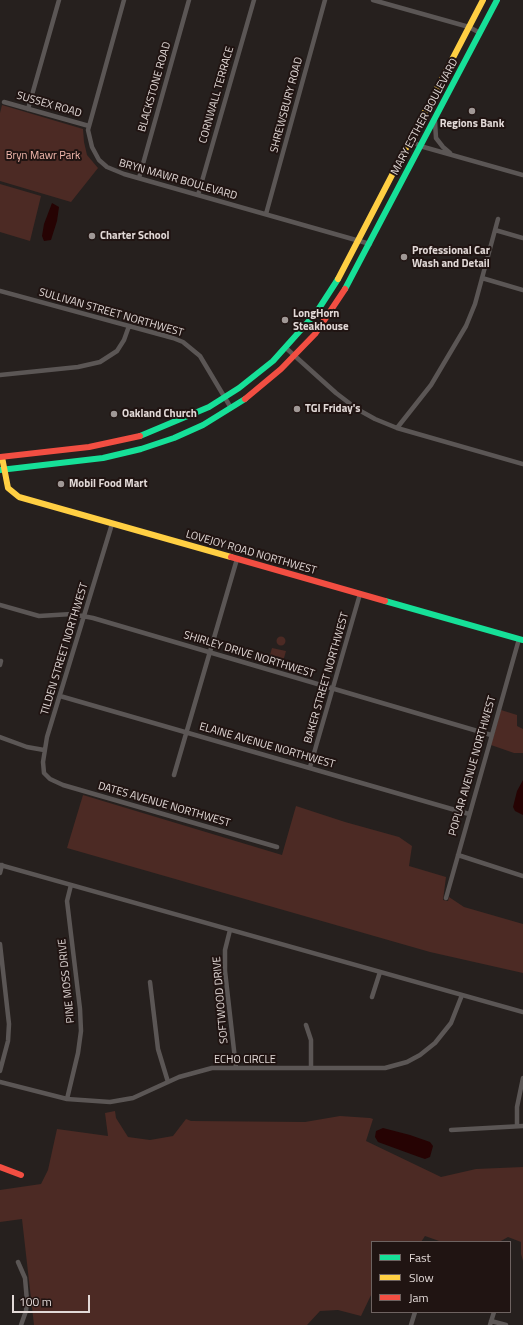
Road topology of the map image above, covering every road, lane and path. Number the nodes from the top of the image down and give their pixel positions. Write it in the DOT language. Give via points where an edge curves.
graph roads {
  1 [pos="59,0"];
  2 [pos="124,0"];
  3 [pos="189,0"];
  4 [pos="254,0"];
  5 [pos="325,0"];
  6 [pos="373,0"];
  7 [pos="483,0"];
  8 [pos="497,0"];
  9 [pos="469,27"];
  10 [pos="480,33"];
  11 [pos="4,102"];
  12 [pos="28,109"];
  13 [pos="436,117"];
  14 [pos="89,126"];
  15 [pos="410,140"];
  16 [pos="420,146"];
  17 [pos="451,154"];
  18 [pos="523,175"];
  19 [pos="139,178"];
  20 [pos="198,195"];
  21 [pos="266,214"];
  22 [pos="498,219"];
  23 [pos="495,230"];
  24 [pos="523,238"];
  25 [pos="358,240"];
  26 [pos="370,244"];
  27 [pos="482,278"];
  28 [pos="523,290"];
  29 [pos="0,291"];
  30 [pos="129,326"];
  31 [pos="286,348"];
  32 [pos="294,356"];
  33 [pos="0,374"];
  34 [pos="225,398"];
  35 [pos="231,408"];
  36 [pos="397,428"];
  37 [pos="140,436"];
  38 [pos="144,448"];
  39 [pos="1,457"];
  40 [pos="523,464"];
  41 [pos="2,470"];
  42 [pos="112,524"];
  43 [pos="237,559"];
  44 [pos="360,594"];
  45 [pos="0,605"];
  46 [pos="84,616"];
  47 [pos="521,640"];
  48 [pos="209,652"];
  49 [pos="333,689"];
  50 [pos="60,696"];
  51 [pos="186,732"];
  52 [pos="491,735"];
  53 [pos="0,737"];
  54 [pos="44,750"];
  55 [pos="310,767"];
  56 [pos="174,775"];
  57 [pos="48,778"];
  58 [pos="469,814"];
  59 [pos="277,847"];
  60 [pos="458,855"];
  61 [pos="1,865"];
  62 [pos="0,873"];
  63 [pos="523,876"];
  64 [pos="71,885"];
  65 [pos="446,898"];
  66 [pos="230,930"];
  67 [pos="0,944"];
  68 [pos="380,972"];
  69 [pos="150,982"];
  70 [pos="462,995"];
  71 [pos="372,998"];
  72 [pos="523,1012"];
  73 [pos="306,1025"];
  74 [pos="236,1068"];
  75 [pos="311,1068"];
  76 [pos="0,1071"];
  77 [pos="523,1078"];
  78 [pos="0,1082"];
  79 [pos="168,1082"];
  80 [pos="67,1099"];
  81 [pos="517,1126"];
  82 [pos="523,1126"];
  83 [pos="451,1130"];
  84 [pos="0,1167"];
  85 [pos="22,1175"];
  86 [pos="18,1262"];
  87 [pos="415,1313"];
  88 [pos="494,1313"];
  89 [pos="491,1323"];
  90 [pos="21,1325"];
  91 [pos="411,1325"];
  92 [pos="506,1325"];
  1 -- 12 [label="street"];
  2 -- 14 [label="street, BRYN MAWR BOULEVARD"];
  3 -- 19 [label="street, BLACKSTONE ROAD"];
  4 -- 20 [label="street, CORNWALL TERRACE"];
  5 -- 21 [label="street, SHREWSBURY ROAD"];
  6 -- 9 [label="street"];
  7 -- 9 [label="main road, MARY ESTHER BOULEVARD"];
  8 -- 10 [label="main road, MARY ESTHER BOULEVARD"];
  9 -- 10 [label="street"];
  9 -- 15 [label="main road, MARY ESTHER BOULEVARD"];
  10 -- 13 [label="main road, MARY ESTHER BOULEVARD"];
  11 -- 12 [label="street, SUSSEX ROAD"];
  12 -- 14 [label="street, SUSSEX ROAD"];
  13 -- 16 [label="main road, MARY ESTHER BOULEVARD"];
  13 -- 17 [label="street" via="436,138"];
  14 -- 19 [label="street, BRYN MAWR BOULEVARD" via="92,147 100,160 112,170"];
  15 -- 16 [label="street"];
  15 -- 25 [label="main road, MARY ESTHER BOULEVARD"];
  16 -- 17 [label="street"];
  16 -- 26 [label="main road, MARY ESTHER BOULEVARD"];
  17 -- 18 [label="street"];
  19 -- 20 [label="street, BRYN MAWR BOULEVARD"];
  20 -- 21 [label="street, BRYN MAWR BOULEVARD"];
  21 -- 25 [label="street, BRYN MAWR BOULEVARD"];
  22 -- 23 [label="street"];
  23 -- 24 [label="street"];
  23 -- 27 [label="street"];
  25 -- 26 [label="street, BRYN MAWR BOULEVARD"];
  25 -- 31 [label="main road, MARY ESTHER BOULEVARD" via="324,302"];
  26 -- 32 [label="main road, MARY ESTHER BOULEVARD" via="336,304 315,334"];
  27 -- 28 [label="street"];
  27 -- 36 [label="street" via="466,326 440,371"];
  29 -- 30 [label="street, SULLIVAN STREET NORTHWEST"];
  30 -- 33 [label="street" via="117,351 100,362"];
  30 -- 34 [label="street, SULLIVAN STREET NORTHWEST" via="174,338 189,346 200,356"];
  31 -- 32 [label="street"];
  31 -- 34 [label="main road, MARY ESTHER BOULEVARD"];
  32 -- 35 [label="main road, MARY ESTHER BOULEVARD" via="260,387"];
  32 -- 36 [label="street" via="357,409"];
  34 -- 35 [label="street, SULLIVAN STREET NORTHWEST"];
  34 -- 37 [label="main road, MARY ESTHER BOULEVARD" via="192,416"];
  35 -- 38 [label="main road, MARY ESTHER BOULEVARD" via="203,425"];
  36 -- 40 [label="street"];
  37 -- 38 [label="main road"];
  37 -- 39 [label="main road, MARY ESTHER BOULEVARD" via="89,447"];
  38 -- 41 [label="main road, MARY ESTHER BOULEVARD" via="85,461"];
  39 -- 41 [label="main road, LOVEJOY ROAD NORTHWEST"];
  41 -- 42 [label="main road, LOVEJOY ROAD NORTHWEST" via="8,488 19,497"];
  42 -- 43 [label="main road, LOVEJOY ROAD NORTHWEST"];
  42 -- 46 [label="street, TILDEN STREET NORTHWEST"];
  43 -- 44 [label="main road, LOVEJOY ROAD NORTHWEST"];
  43 -- 48 [label="street"];
  44 -- 47 [label="main road, LOVEJOY ROAD NORTHWEST"];
  44 -- 49 [label="street, BAKER STREET NORTHWEST"];
  45 -- 46 [label="street, SHIRLEY DRIVE NORTHWEST" via="38,616"];
  46 -- 48 [label="street, SHIRLEY DRIVE NORTHWEST"];
  46 -- 50 [label="street, TILDEN STREET NORTHWEST"];
  47 -- 52 [label="street, POPLAR AVENUE NORTHWEST"];
  48 -- 49 [label="street, SHIRLEY DRIVE NORTHWEST"];
  48 -- 51 [label="street"];
  49 -- 52 [label="street, SHIRLEY DRIVE NORTHWEST"];
  49 -- 55 [label="street, BAKER STREET NORTHWEST"];
  50 -- 51 [label="street, ELAINE AVENUE NORTHWEST"];
  50 -- 54 [label="street, TILDEN STREET NORTHWEST"];
  51 -- 55 [label="street, ELAINE AVENUE NORTHWEST"];
  51 -- 56 [label="street"];
  52 -- 58 [label="street, POPLAR AVENUE NORTHWEST"];
  53 -- 54 [label="street"];
  54 -- 57 [label="street, TILDEN STREET NORTHWEST" via="43,769"];
  55 -- 58 [label="street, ELAINE AVENUE NORTHWEST"];
  57 -- 59 [label="street, DATES AVENUE NORTHWEST" via="63,785"];
  58 -- 60 [label="street, POPLAR AVENUE NORTHWEST"];
  60 -- 63 [label="street"];
  60 -- 65 [label="street, POPLAR AVENUE NORTHWEST"];
  61 -- 62 [label="street"];
  61 -- 64 [label="street"];
  64 -- 66 [label="street"];
  64 -- 80 [label="street, PINE MOSS DRIVE" via="67,901 81,1031"];
  66 -- 68 [label="street"];
  66 -- 74 [label="street, SOFTWOOD DRIVE" via="225,950 225,971"];
  67 -- 76 [label="street" via="9,1024 8,1041"];
  68 -- 70 [label="street"];
  68 -- 71 [label="street"];
  69 -- 79 [label="street" via="158,1049"];
  70 -- 72 [label="street"];
  70 -- 75 [label="street, ECHO CIRCLE" via="456,1013 442,1037 429,1049 407,1062 375,1069"];
  73 -- 75 [label="street" via="311,1040"];
  74 -- 75 [label="street, ECHO CIRCLE"];
  74 -- 79 [label="street, ECHO CIRCLE" via="200,1070"];
  77 -- 81 [label="street" via="517,1107"];
  78 -- 80 [label="street, ECHO CIRCLE"];
  79 -- 80 [label="street, ECHO CIRCLE" via="138,1097 125,1100 110,1102"];
  81 -- 82 [label="street"];
  81 -- 83 [label="street"];
  84 -- 85 [label="main road"];
  86 -- 90 [label="street" via="25,1278 27,1301"];
  87 -- 91 [label="street"];
  88 -- 89 [label="street"];
  89 -- 92 [label="street"];
}
